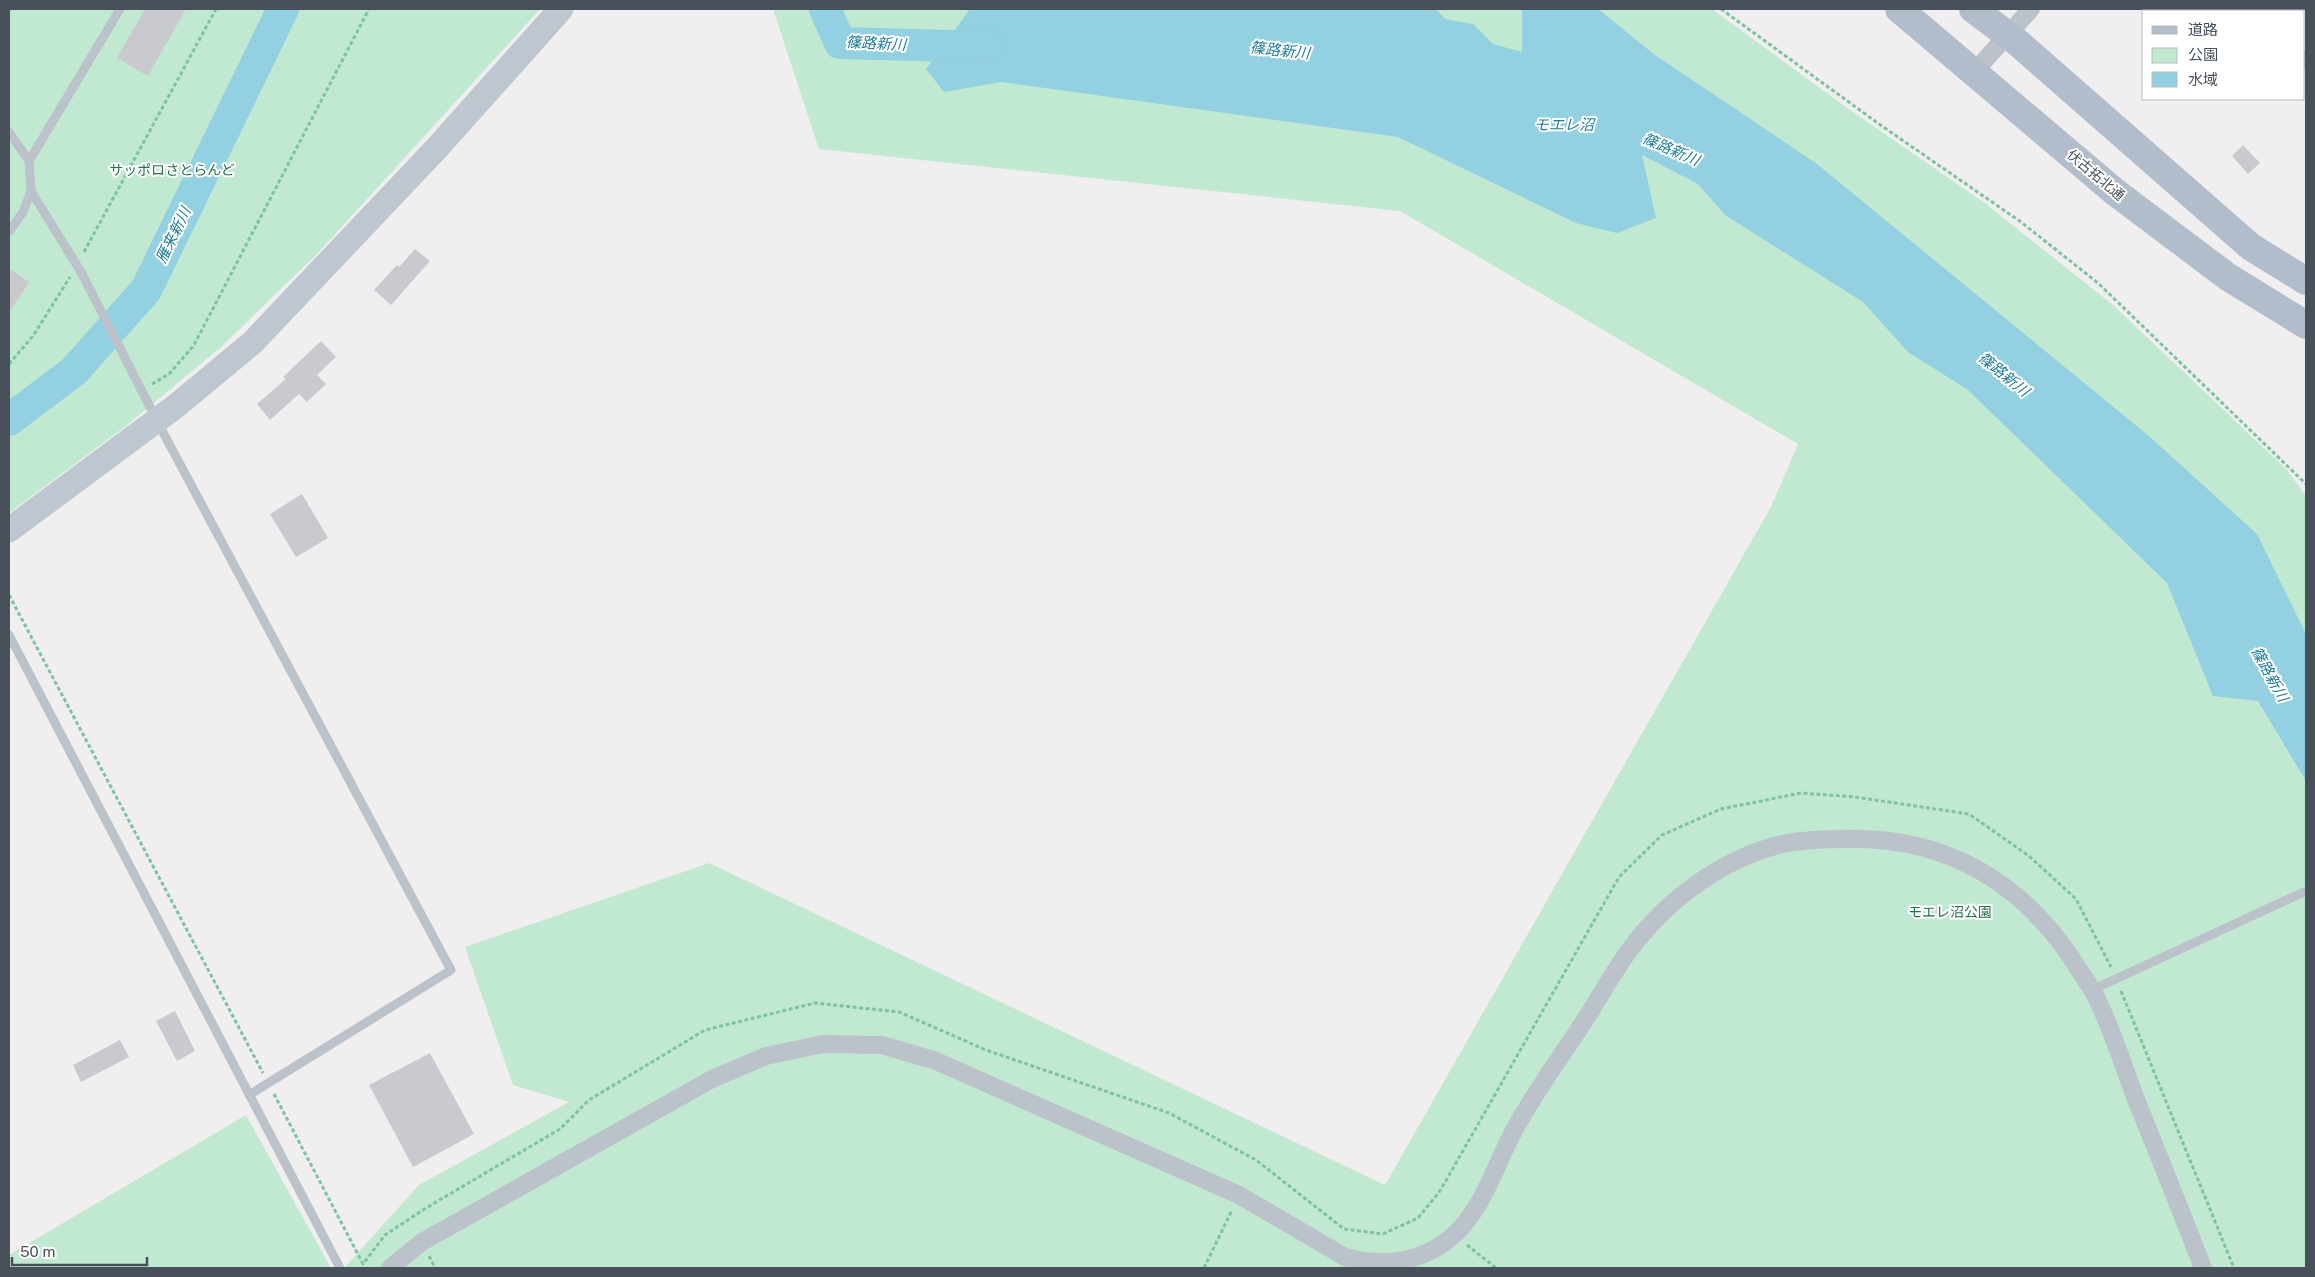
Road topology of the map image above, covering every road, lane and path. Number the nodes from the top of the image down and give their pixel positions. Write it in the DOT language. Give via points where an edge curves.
graph roads {
  1 [pos="120,9"];
  2 [pos="216,9"];
  3 [pos="369,9"];
  4 [pos="561,9"];
  5 [pos="1721,9"];
  6 [pos="1899,9"];
  7 [pos="1973,9"];
  8 [pos="2030,9"];
  9 [pos="2008,34"];
  10 [pos="1974,72"];
  11 [pos="9,132"];
  12 [pos="29,161"];
  13 [pos="31,191"];
  14 [pos="9,232"];
  15 [pos="79,268"];
  16 [pos="2306,281"];
  17 [pos="2306,325"];
  18 [pos="9,364"];
  19 [pos="152,384"];
  20 [pos="156,421"];
  21 [pos="2306,484"];
  22 [pos="9,530"];
  23 [pos="9,595"];
  24 [pos="9,635"];
  25 [pos="2306,891"];
  26 [pos="2111,968"];
  27 [pos="2092,990"];
  28 [pos="2121,991"];
  29 [pos="268,1082"];
  30 [pos="249,1095"];
  31 [pos="1239,1196"];
  32 [pos="1455,1234"];
  33 [pos="340,1268"];
  34 [pos="390,1268"];
  35 [pos="1204,1268"];
  36 [pos="1496,1268"];
  37 [pos="2203,1268"];
  38 [pos="2234,1268"];
  1 -- 12 [label="lane"];
  2 -- 15 [label="path"];
  3 -- 19 [label="path" via="194,345 169,374"];
  4 -- 20 [label="street" via="436,149 253,342"];
  5 -- 21 [label="path" via="2021,222 2098,284"];
  6 -- 10 [label="main road, 伏古拓北通"];
  7 -- 9 [label="main road"];
  8 -- 9 [label="street"];
  9 -- 10 [label="street"];
  9 -- 16 [label="main road" via="2252,247"];
  10 -- 17 [label="main road, 伏古拓北通" via="2115,192 2228,277"];
  11 -- 12 [label="lane"];
  12 -- 13 [label="lane"];
  13 -- 14 [label="lane" via="23,212"];
  13 -- 15 [label="lane"];
  15 -- 18 [label="path" via="33,336"];
  15 -- 20 [label="lane"];
  20 -- 22 [label="street"];
  20 -- 29 [label="lane" via="451,970"];
  23 -- 29 [label="path"];
  24 -- 30 [label="lane"];
  25 -- 27 [label="lane"];
  26 -- 29 [label="path" via="2076,899 2029,856 1969,814 1855,797 1801,793 1721,809 1662,835 1619,877 1440,1191 1418,1218 1383,1234 1344,1229 1256,1160 1169,1113 986,1050 899,1012 815,1003 705,1030 589,1100 560,1129 385,1235 363,1264"];
  27 -- 32 [label="street" via="2057,936 2036,913 1980,869 1957,859 1904,842 1876,839 1786,843 1758,853 1704,879 1664,913 1631,948 1517,1125 1471,1214"];
  27 -- 37 [label="street"];
  28 -- 38 [label="path"];
  29 -- 30 [label="lane"];
  30 -- 33 [label="lane"];
  31 -- 32 [label="street" via="1345,1257 1365,1263 1388,1264 1413,1258 1433,1250"];
  31 -- 34 [label="street" via="936,1061 882,1045 823,1044 766,1056 712,1079 422,1242"];
  31 -- 35 [label="path"];
  32 -- 36 [label="path"];
}
